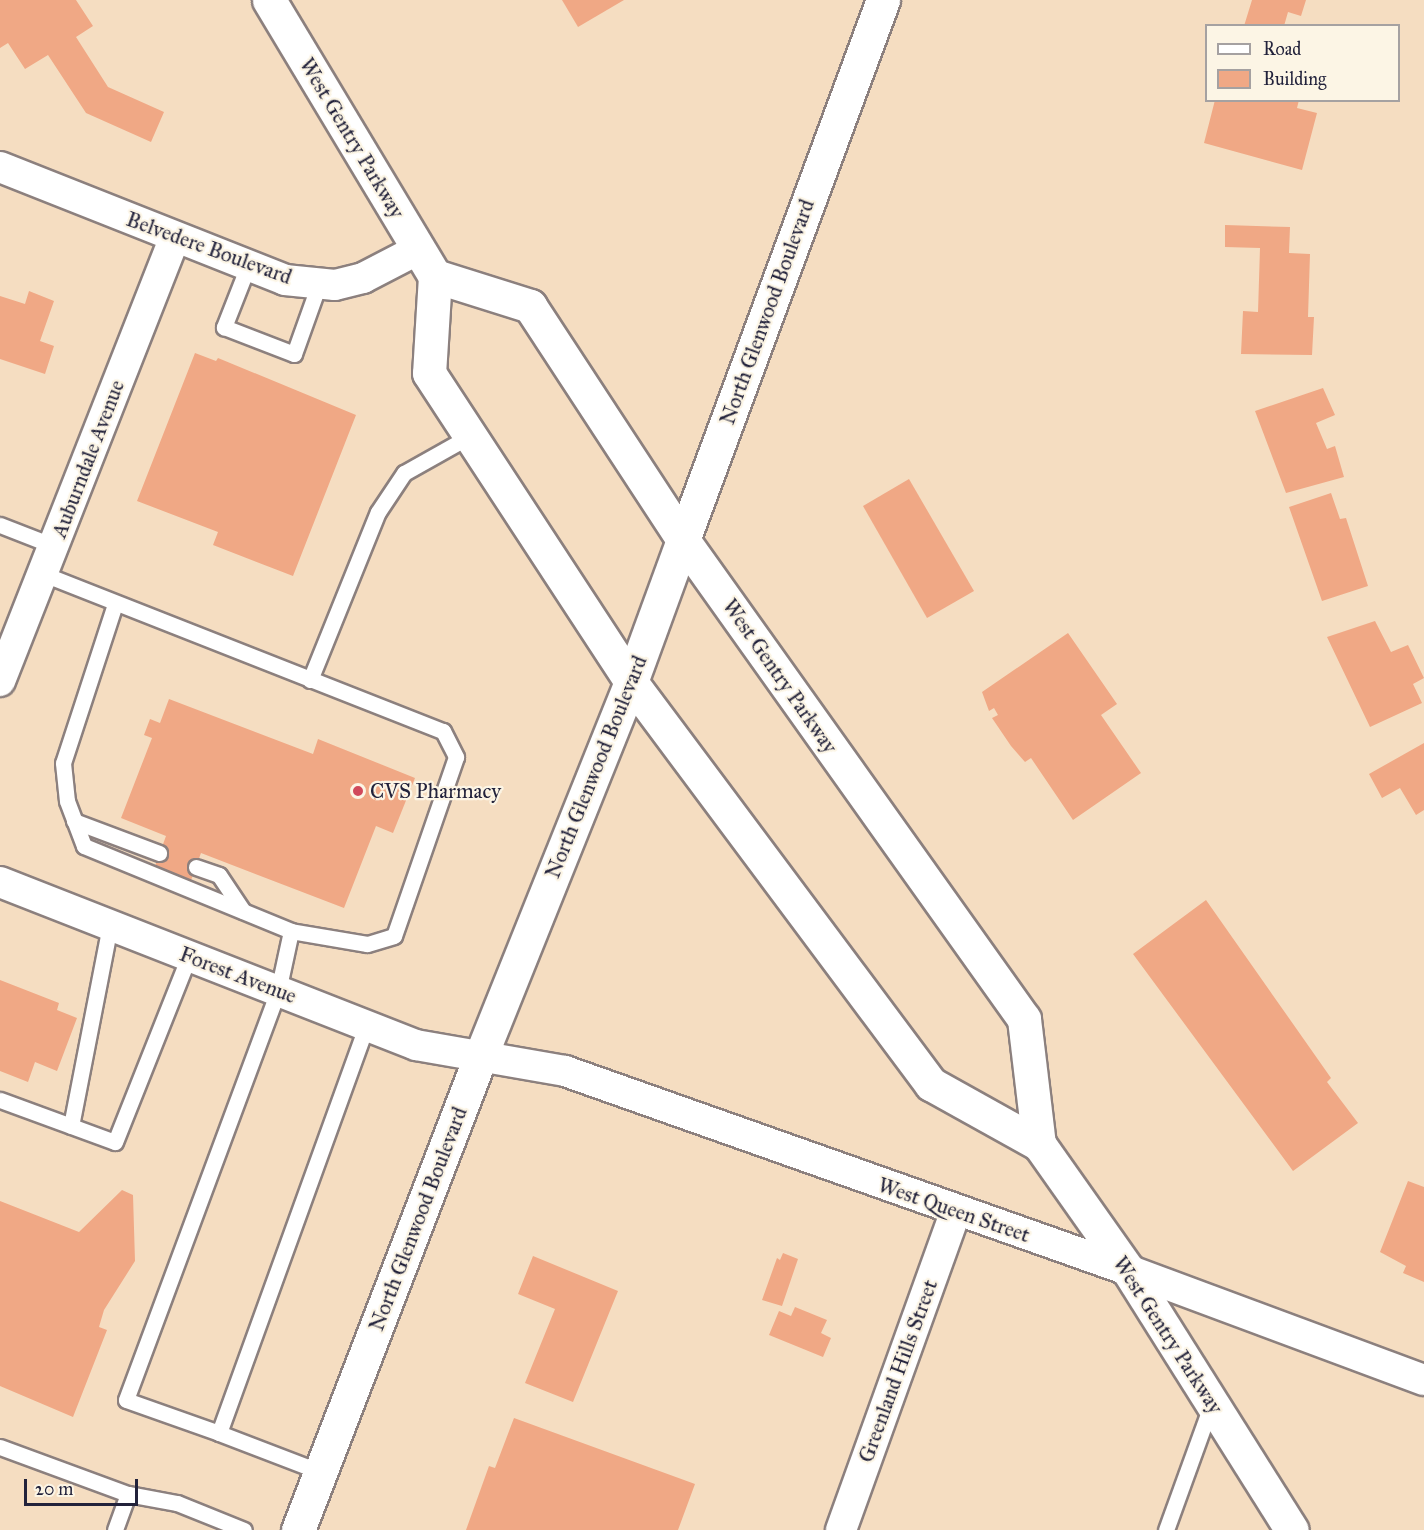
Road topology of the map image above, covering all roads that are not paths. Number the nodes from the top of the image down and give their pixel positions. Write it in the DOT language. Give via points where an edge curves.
graph roads {
  1 [pos="269,0"];
  2 [pos="883,0"];
  3 [pos="0,167"];
  4 [pos="175,237"];
  5 [pos="427,263"];
  6 [pos="248,266"];
  7 [pos="319,284"];
  8 [pos="470,436"];
  9 [pos="0,525"];
  10 [pos="683,540"];
  11 [pos="54,546"];
  12 [pos="41,573"];
  13 [pos="115,604"];
  14 [pos="310,680"];
  15 [pos="0,681"];
  16 [pos="631,682"];
  17 [pos="74,821"];
  18 [pos="159,853"];
  19 [pos="196,867"];
  20 [pos="0,882"];
  21 [pos="243,911"];
  22 [pos="110,925"];
  23 [pos="291,931"];
  24 [pos="189,956"];
  25 [pos="278,991"];
  26 [pos="367,1025"];
  27 [pos="481,1055"];
  28 [pos="0,1100"];
  29 [pos="71,1126"];
  30 [pos="1039,1144"];
  31 [pos="956,1211"];
  32 [pos="1128,1270"];
  33 [pos="1424,1380"];
  34 [pos="1212,1402"];
  35 [pos="219,1433"];
  36 [pos="0,1448"];
  37 [pos="321,1472"];
  38 [pos="128,1494"];
  39 [pos="115,1530"];
  40 [pos="244,1530"];
  41 [pos="298,1530"];
  42 [pos="841,1530"];
  43 [pos="1166,1530"];
  44 [pos="1292,1530"];
  1 -- 5 [label="main road, West Gentry Parkway"];
  2 -- 10 [label="main road, North Glenwood Boulevard"];
  3 -- 4 [label="street, Belvedere Boulevard"];
  4 -- 6 [label="street, Belvedere Boulevard"];
  4 -- 11 [label="street, Auburndale Avenue"];
  5 -- 7 [label="street, Belvedere Boulevard" via="335,285"];
  5 -- 8 [label="main road, West Gentry Parkway" via="429,374"];
  5 -- 10 [label="main road, West Gentry Parkway" via="530,306"];
  6 -- 7 [label="street, Belvedere Boulevard" via="285,280"];
  6 -- 7 [label="lane" via="224,327 294,354"];
  8 -- 14 [label="lane" via="404,473 378,512"];
  8 -- 16 [label="main road, West Gentry Parkway"];
  9 -- 11 [label="lane"];
  10 -- 16 [label="main road, North Glenwood Boulevard"];
  10 -- 30 [label="main road, West Gentry Parkway" via="1024,1019"];
  11 -- 12 [label="street, Auburndale Avenue"];
  12 -- 13 [label="lane"];
  12 -- 15 [label="street, Auburndale Avenue"];
  13 -- 14 [label="lane"];
  13 -- 17 [label="lane" via="63,763 67,801"];
  14 -- 23 [label="lane" via="443,731 456,757 394,936 367,944"];
  16 -- 27 [label="main road, North Glenwood Boulevard"];
  16 -- 30 [label="main road, West Gentry Parkway" via="931,1084"];
  17 -- 18 [label="lane"];
  17 -- 21 [label="lane" via="84,846"];
  19 -- 21 [label="lane" via="219,875"];
  20 -- 22 [label="street, Forest Avenue"];
  21 -- 23 [label="lane"];
  22 -- 24 [label="street, Forest Avenue"];
  22 -- 29 [label="lane"];
  23 -- 25 [label="lane"];
  24 -- 25 [label="street, Forest Avenue"];
  24 -- 29 [label="lane" via="115,1142"];
  25 -- 26 [label="street, Forest Avenue"];
  25 -- 35 [label="lane" via="126,1400"];
  26 -- 27 [label="street, Forest Avenue" via="416,1045"];
  26 -- 35 [label="lane"];
  27 -- 31 [label="street, West Queen Street" via="565,1071"];
  27 -- 37 [label="main road, North Glenwood Boulevard"];
  28 -- 29 [label="lane"];
  30 -- 32 [label="main road, West Gentry Parkway"];
  31 -- 32 [label="street, West Queen Street"];
  31 -- 42 [label="street, Greenland Hills Street"];
  32 -- 33 [label="street, West Queen Street"];
  32 -- 34 [label="main road, West Gentry Parkway"];
  34 -- 43 [label="lane"];
  34 -- 44 [label="main road, West Gentry Parkway"];
  35 -- 37 [label="lane"];
  36 -- 38 [label="lane"];
  37 -- 41 [label="main road, North Glenwood Boulevard"];
  38 -- 39 [label="lane"];
  38 -- 40 [label="lane" via="177,1503"];
}
